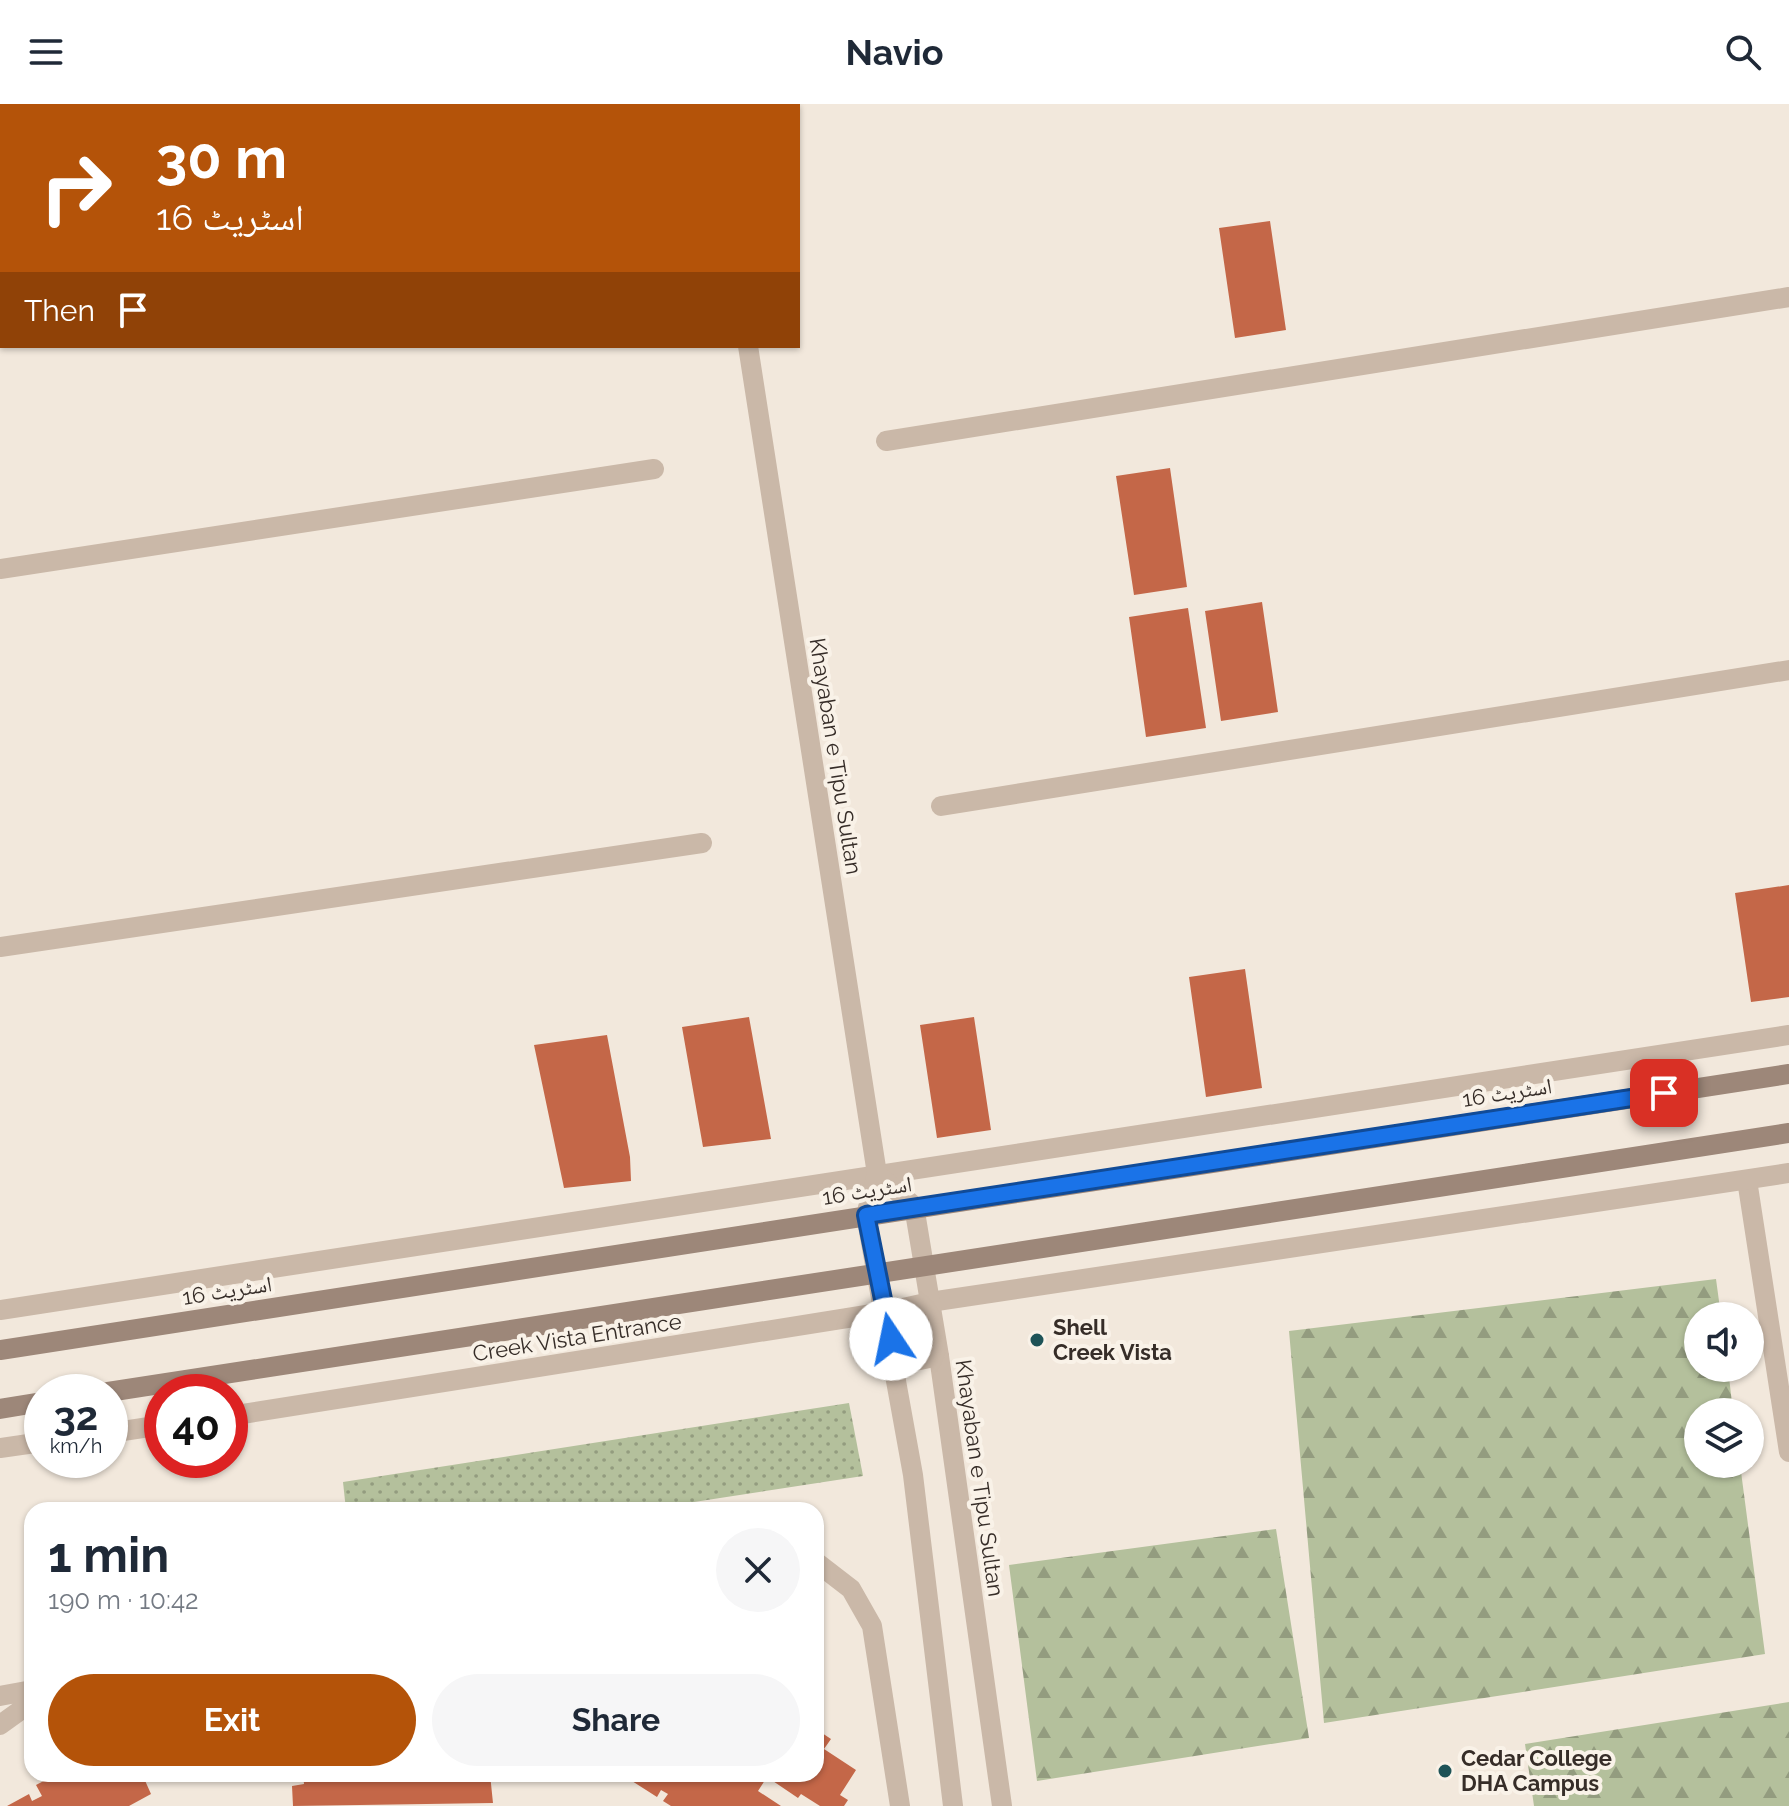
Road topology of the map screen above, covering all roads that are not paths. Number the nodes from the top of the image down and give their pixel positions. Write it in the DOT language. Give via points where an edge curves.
graph roads {
  1 [pos="1789,297"];
  2 [pos="748,348"];
  3 [pos="886,441"];
  4 [pos="654,469"];
  5 [pos="0,569"];
  6 [pos="1789,670"];
  7 [pos="941,806"];
  8 [pos="702,843"];
  9 [pos="0,947"];
  10 [pos="1789,1035"];
  11 [pos="1789,1074"];
  12 [pos="1789,1133"];
  13 [pos="1789,1173"];
  14 [pos="877,1174"];
  15 [pos="1747,1180"];
  16 [pos="914,1206"];
  17 [pos="866,1215"];
  18 [pos="924,1266"];
  19 [pos="877,1273"];
  20 [pos="930,1302"];
  21 [pos="0,1310"];
  22 [pos="885,1312"];
  23 [pos="0,1350"];
  24 [pos="939,1356"];
  25 [pos="896,1365"];
  26 [pos="128,1389"];
  27 [pos="24,1405"];
  28 [pos="0,1409"];
  29 [pos="248,1413"];
  30 [pos="24,1445"];
  31 [pos="0,1448"];
  32 [pos="1789,1452"];
  33 [pos="824,1568"];
  34 [pos="24,1692"];
  35 [pos="0,1696"];
  36 [pos="24,1708"];
  37 [pos="0,1725"];
  38 [pos="900,1806"];
  39 [pos="953,1806"];
  40 [pos="1002,1806"];
  1 -- 3 [label="street"];
  2 -- 14 [label="street, Khayaban e Tipu Sultan"];
  4 -- 5 [label="street"];
  6 -- 7 [label="street"];
  8 -- 9 [label="street"];
  10 -- 14 [label="street"];
  11 -- 16 [label="main road, اسٹریٹ 16"];
  12 -- 18 [label="main road"];
  13 -- 15 [label="street, Creek Vista Entrance"];
  14 -- 16 [label="street"];
  14 -- 17 [label="street, Khayaban e Tipu Sultan"];
  14 -- 21 [label="street"];
  15 -- 20 [label="street, Creek Vista Entrance"];
  15 -- 32 [label="street"];
  16 -- 17 [label="main road, اسٹریٹ 16"];
  16 -- 18 [label="street, Khayaban e Tipu Sultan"];
  17 -- 19 [label="street, Khayaban e Tipu Sultan"];
  17 -- 23 [label="main road, اسٹریٹ 16"];
  18 -- 19 [label="main road"];
  18 -- 20 [label="street, Khayaban e Tipu Sultan"];
  19 -- 22 [label="street, Khayaban e Tipu Sultan"];
  19 -- 26 [label="main road"];
  20 -- 22 [label="street, Creek Vista Entrance"];
  20 -- 24 [label="street, Khayaban e Tipu Sultan"];
  22 -- 25 [label="street, Khayaban e Tipu Sultan"];
  22 -- 29 [label="street, Creek Vista Entrance"];
  24 -- 25 [label="street"];
  24 -- 40 [label="street, Khayaban e Tipu Sultan"];
  25 -- 39 [label="street, Khayaban e Tipu Sultan"];
  27 -- 28 [label="main road"];
  30 -- 31 [label="street"];
  33 -- 38 [label="street" via="851,1589 872,1626"];
  34 -- 35 [label="street"];
  36 -- 37 [label="street"];
}
